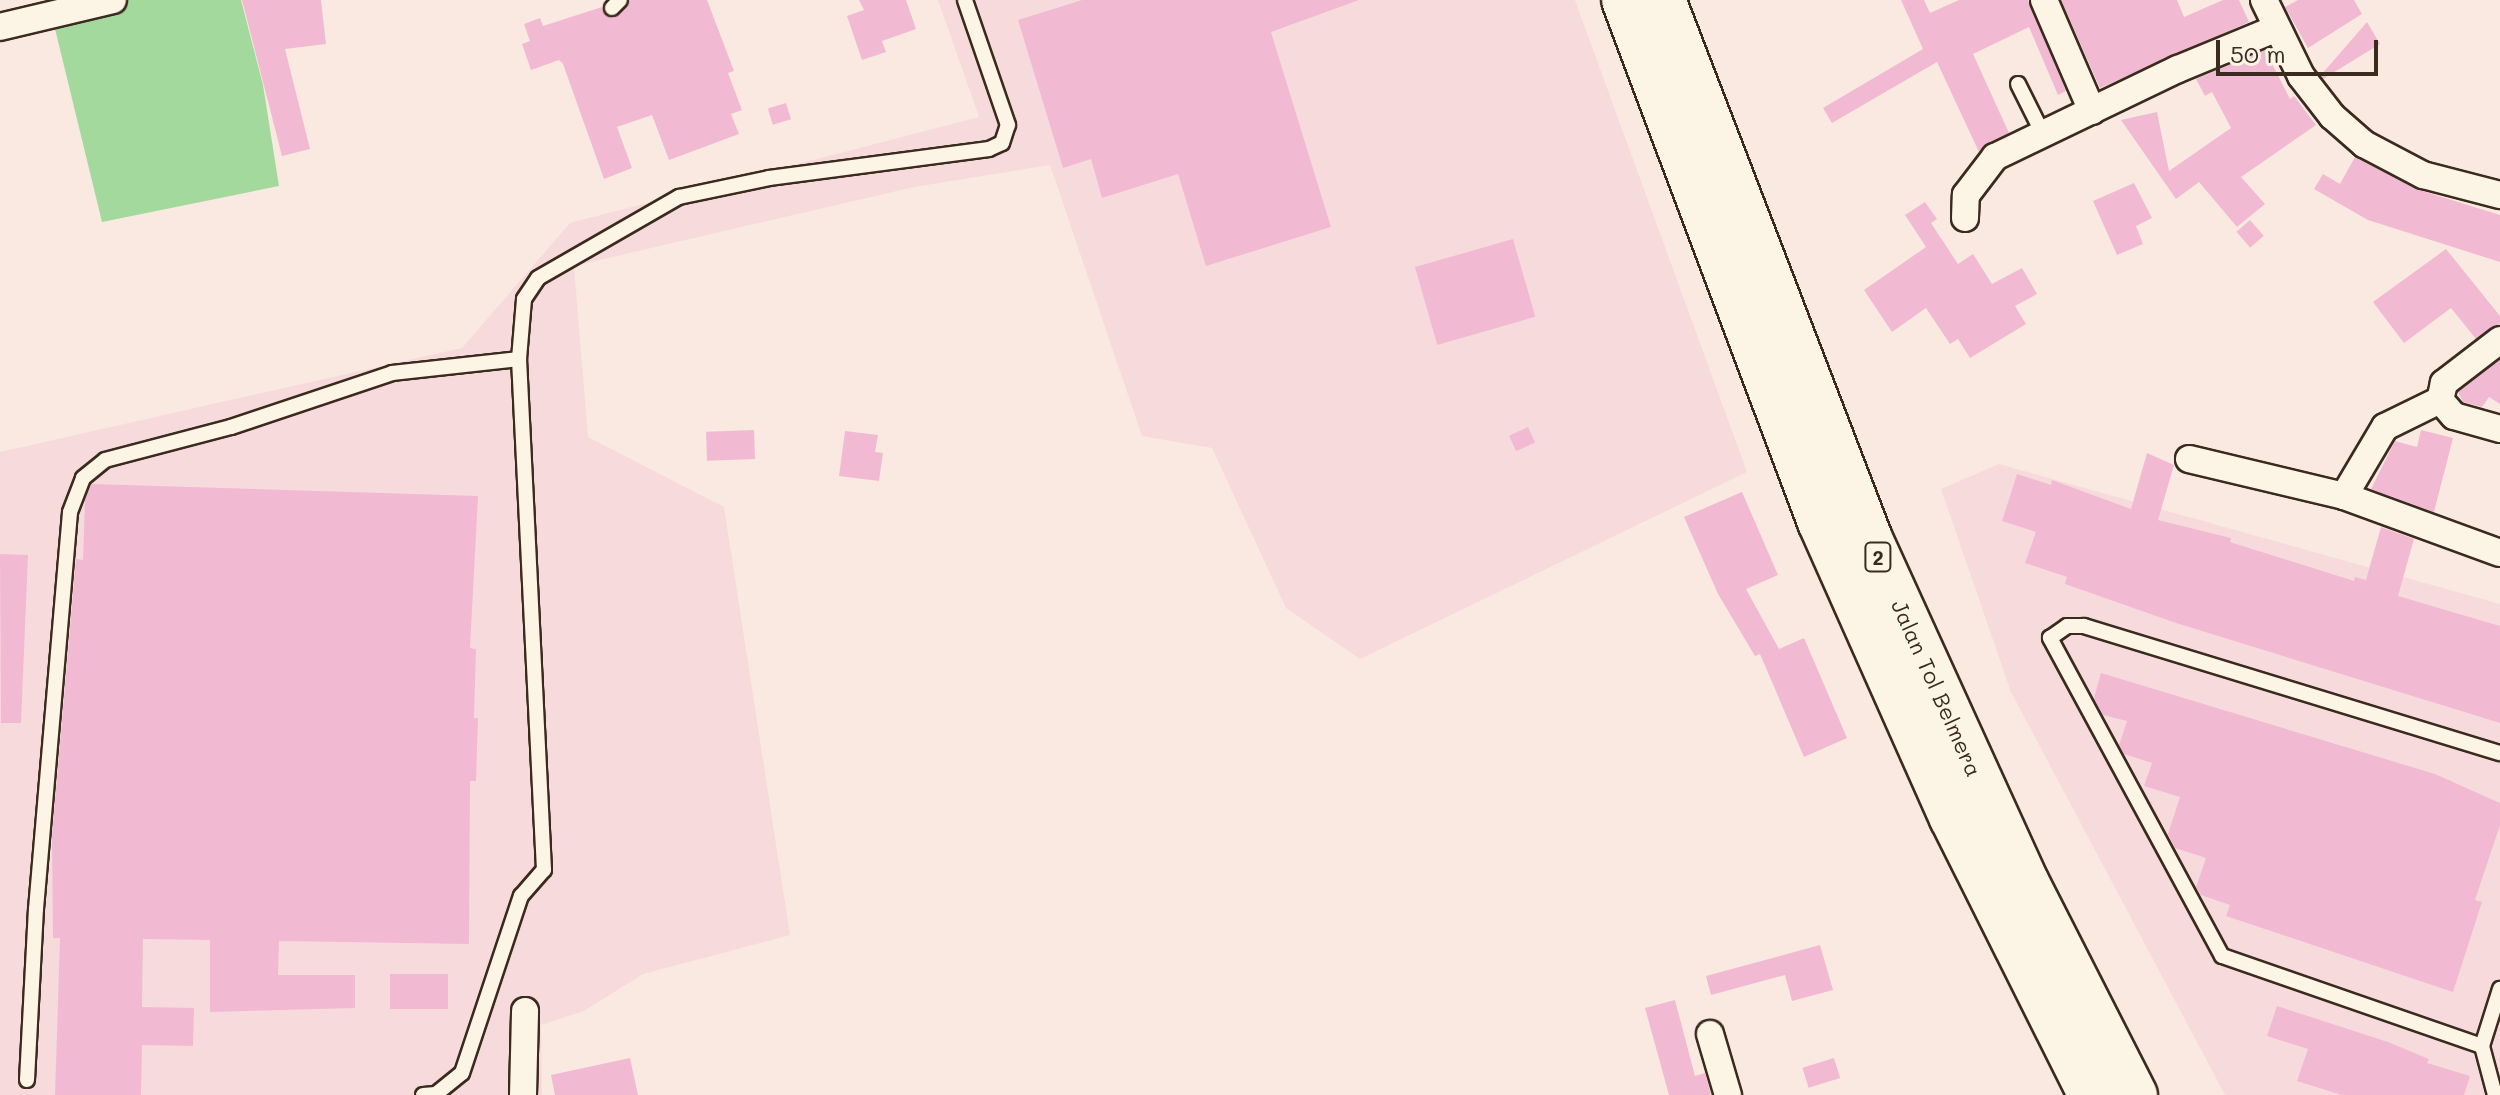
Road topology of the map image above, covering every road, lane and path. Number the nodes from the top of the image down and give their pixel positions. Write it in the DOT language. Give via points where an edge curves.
graph roads {
  1 [pos="113,0"];
  2 [pos="965,0"];
  3 [pos="1624,0"];
  4 [pos="1663,0"];
  5 [pos="2044,0"];
  6 [pos="2264,0"];
  7 [pos="0,27"];
  8 [pos="2275,29"];
  9 [pos="2018,84"];
  10 [pos="2092,111"];
  11 [pos="2043,134"];
  12 [pos="2500,195"];
  13 [pos="1965,218"];
  14 [pos="2500,340"];
  15 [pos="519,359"];
  16 [pos="2440,400"];
  17 [pos="2500,429"];
  18 [pos="2189,459"];
  19 [pos="2344,496"];
  20 [pos="2500,553"];
  21 [pos="2500,753"];
  22 [pos="2500,989"];
  23 [pos="525,1011"];
  24 [pos="1710,1034"];
  25 [pos="2482,1046"];
  26 [pos="27,1080"];
  27 [pos="423,1095"];
  28 [pos="523,1095"];
  29 [pos="1728,1095"];
  30 [pos="2091,1095"];
  31 [pos="2135,1095"];
  32 [pos="2495,1095"];
  1 -- 7 [label="street"];
  2 -- 15 [label="lane" via="1008,125 1002,143 679,197 538,278 524,299"];
  3 -- 30 [label="highway, Jalan Tol Belmera / 2" via="1820,522 1952,818"];
  4 -- 31 [label="highway, Jalan Tol Belmera / 2" via="1870,539 2027,883"];
  5 -- 10 [label="street"];
  6 -- 8 [label="street"];
  8 -- 10 [label="street"];
  8 -- 12 [label="street" via="2324,106 2364,144 2423,175"];
  9 -- 11 [label="lane"];
  10 -- 11 [label="street"];
  11 -- 13 [label="street" via="1995,157 1977,174 1966,195"];
  14 -- 16 [label="street" via="2444,383"];
  15 -- 26 [label="lane" via="392,373 231,427 105,460 83,478 70,512"];
  15 -- 27 [label="lane" via="544,870 521,896 462,1073 436,1094"];
  16 -- 17 [label="street" via="2446,413"];
  16 -- 19 [label="street" via="2385,427"];
  18 -- 19 [label="street"];
  19 -- 20 [label="street"];
  21 -- 25 [label="lane" via="2084,626 2067,626 2050,638 2222,956"];
  22 -- 25 [label="lane"];
  23 -- 28 [label="street"];
  24 -- 29 [label="street"];
  25 -- 32 [label="lane"];
}
